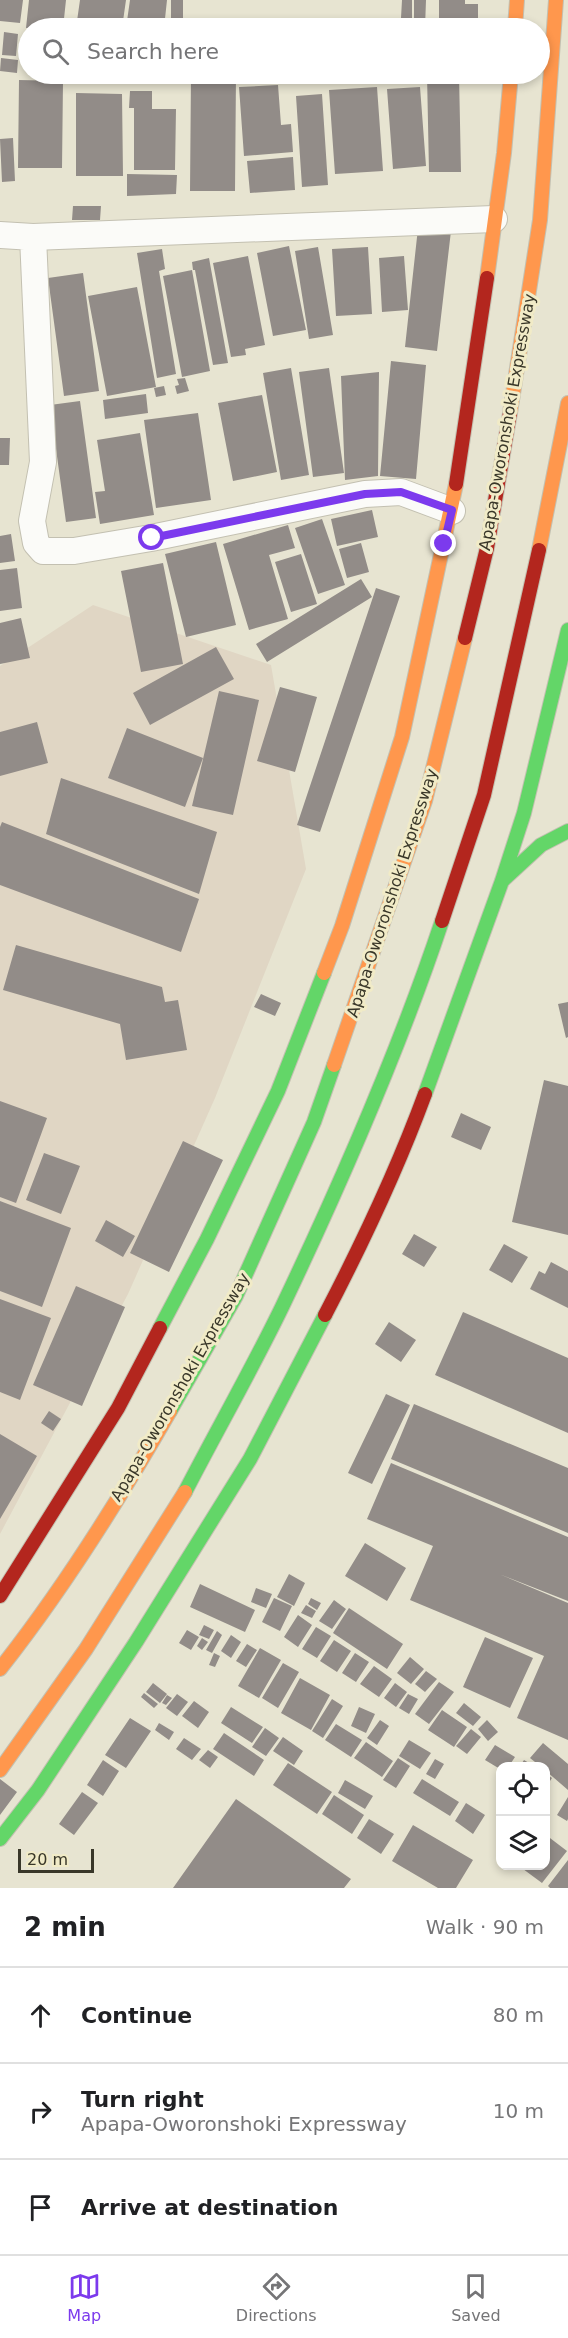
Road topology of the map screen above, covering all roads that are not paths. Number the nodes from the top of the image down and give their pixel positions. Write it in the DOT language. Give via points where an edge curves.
graph roads {
  1 [pos="517,0"];
  2 [pos="556,0"];
  3 [pos="516,18"];
  4 [pos="550,82"];
  5 [pos="510,84"];
  6 [pos="550,84"];
  7 [pos="494,219"];
  8 [pos="0,235"];
  9 [pos="33,237"];
  10 [pos="568,403"];
  11 [pos="452,510"];
  12 [pos="568,630"];
  13 [pos="568,831"];
  14 [pos="502,881"];
  15 [pos="0,1596"];
  16 [pos="0,1669"];
  17 [pos="0,1770"];
  18 [pos="0,1839"];
  1 -- 3 [label="main road"];
  2 -- 4 [label="main road, Apapa-Oworonshoki Expressway"];
  5 -- 7 [label="main road"];
  6 -- 16 [label="main road, Apapa-Oworonshoki Expressway" via="540,220 487,548 421,812 314,1122 236,1296 136,1470 38,1621"];
  7 -- 9 [label="street"];
  7 -- 11 [label="main road"];
  8 -- 9 [label="street"];
  9 -- 11 [label="street" via="43,462 32,521 36,543 43,551 74,551 152,538 365,494 401,492"];
  10 -- 17 [label="main road" via="534,576 484,795 424,976 360,1138 281,1308 184,1494 86,1649"];
  11 -- 15 [label="main road" via="402,737 342,926 278,1091 207,1239 118,1408"];
  12 -- 14 [label="main road" via="524,813"];
  13 -- 14 [label="main road" via="540,846"];
  14 -- 18 [label="main road" via="411,1132 354,1259 250,1459 130,1652 38,1790"];
}
